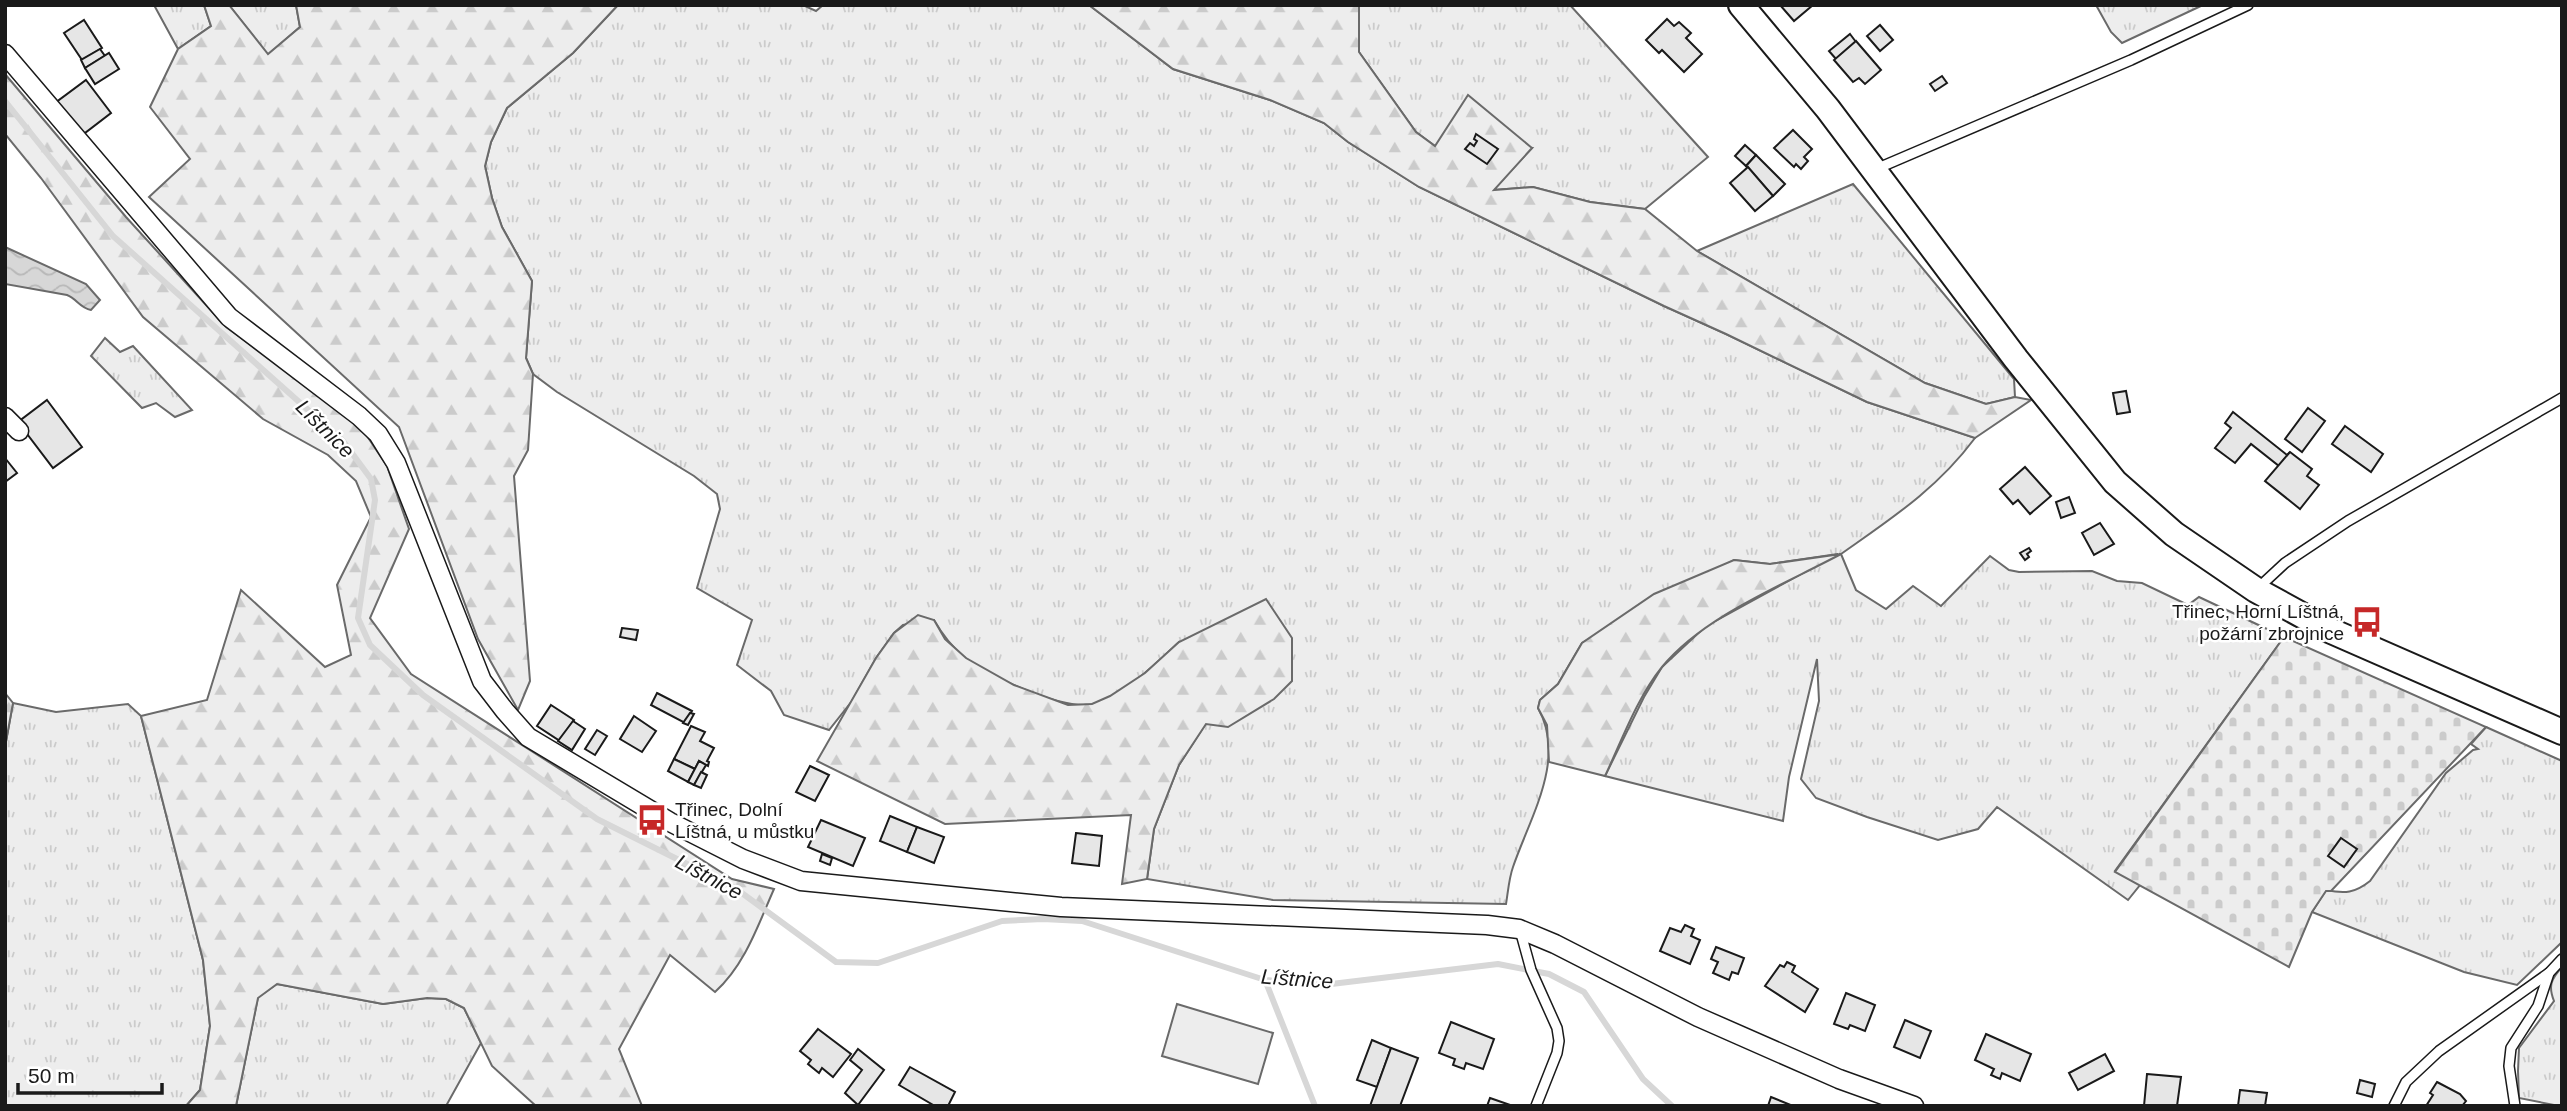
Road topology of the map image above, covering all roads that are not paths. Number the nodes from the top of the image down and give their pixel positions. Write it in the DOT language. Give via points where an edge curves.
graph roads {
  1 [pos="1741,5"];
  2 [pos="2248,5"];
  3 [pos="5,54"];
  4 [pos="1875,169"];
  5 [pos="2562,398"];
  6 [pos="5,417"];
  7 [pos="19,431"];
  8 [pos="2256,590"];
  9 [pos="2562,732"];
  10 [pos="1520,929"];
  11 [pos="2562,959"];
  12 [pos="2549,973"];
  13 [pos="1536,1106"];
  14 [pos="1914,1106"];
  15 [pos="2394,1106"];
  16 [pos="2515,1106"];
  1 -- 4 [label="street"];
  2 -- 4 [label="lane" via="2131,61"];
  3 -- 10 [label="street" via="229,317 378,435 396,463 482,681 528,737 601,782 743,859 801,881 1061,907"];
  4 -- 8 [label="street" via="2115,482 2174,534"];
  5 -- 8 [label="lane" via="2348,521"];
  6 -- 7 [label="street"];
  8 -- 9 [label="street" via="2329,630"];
  10 -- 13 [label="lane" via="1559,1041"];
  10 -- 14 [label="street" via="1698,1017 1839,1079"];
  11 -- 12 [label="lane"];
  12 -- 15 [label="lane" via="2439,1051 2406,1082"];
  12 -- 16 [label="lane" via="2538,1006 2511,1048"];
}
